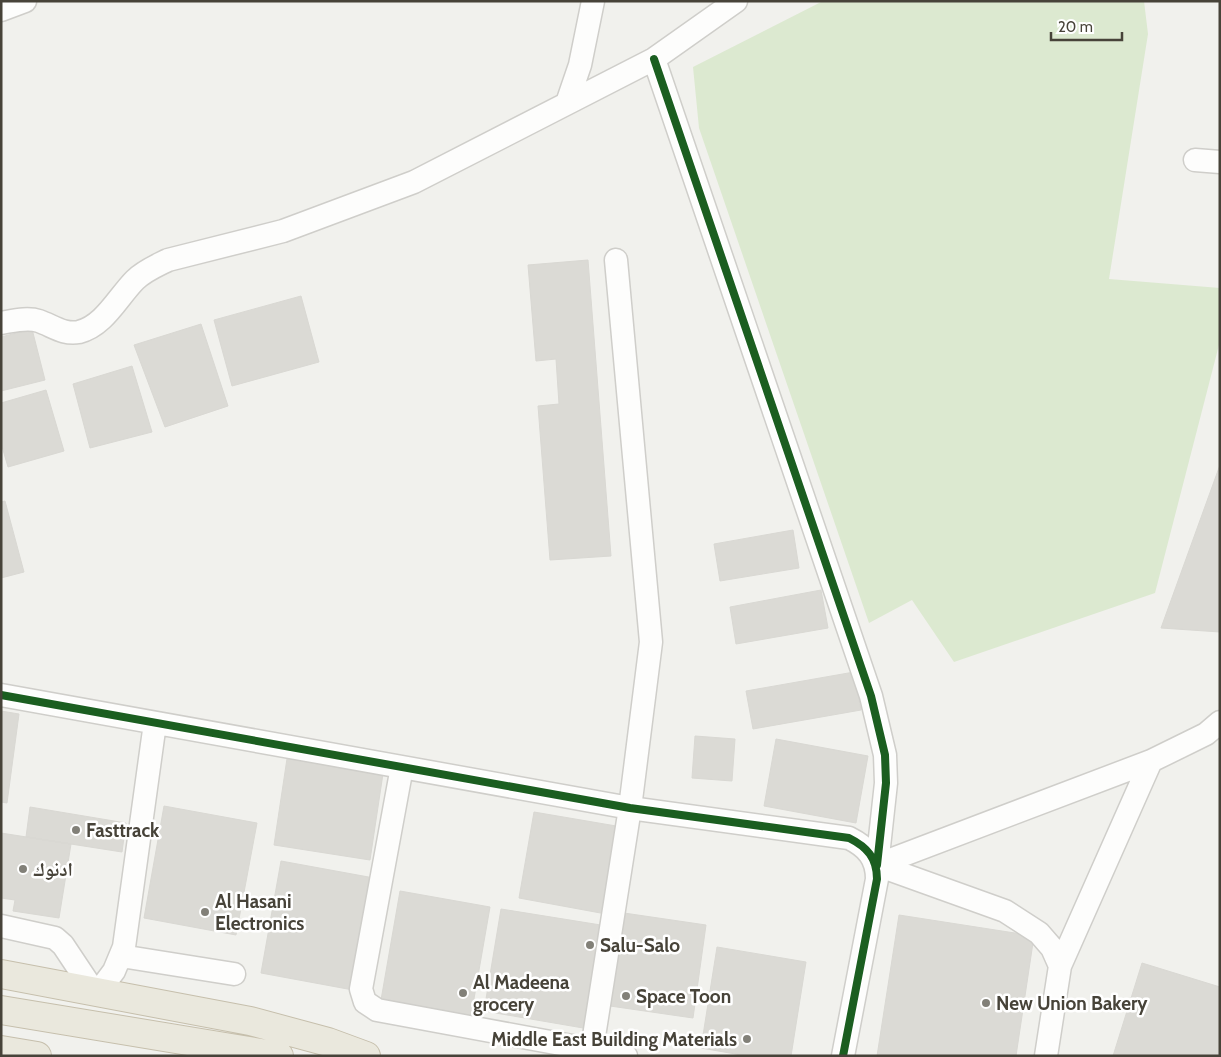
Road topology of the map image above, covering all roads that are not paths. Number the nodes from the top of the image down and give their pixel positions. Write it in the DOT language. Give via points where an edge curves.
graph roads {
  1 [pos="25,1"];
  2 [pos="593,1"];
  3 [pos="736,1"];
  4 [pos="1,10"];
  5 [pos="654,59"];
  6 [pos="567,103"];
  7 [pos="1195,160"];
  8 [pos="1220,162"];
  9 [pos="616,260"];
  10 [pos="1,324"];
  11 [pos="1,695"];
  12 [pos="1220,722"];
  13 [pos="155,723"];
  14 [pos="1152,761"];
  15 [pos="402,767"];
  16 [pos="630,808"];
  17 [pos="877,865"];
  18 [pos="1,926"];
  19 [pos="121,956"];
  20 [pos="1060,966"];
  21 [pos="1,974"];
  22 [pos="234,974"];
  23 [pos="96,990"];
  24 [pos="1,1010"];
  25 [pos="1,1050"];
  26 [pos="592,1050"];
  27 [pos="37,1056"];
  28 [pos="279,1056"];
  29 [pos="366,1056"];
  30 [pos="626,1056"];
  31 [pos="843,1056"];
  32 [pos="1046,1056"];
  1 -- 4 [label="street"];
  2 -- 6 [label="street" via="580,65"];
  3 -- 5 [label="street"];
  5 -- 6 [label="street"];
  5 -- 17 [label="street" via="871,696 885,755 886,783"];
  6 -- 10 [label="street" via="414,182 283,230 186,255 152,268 136,279 94,324 79,332 63,332 38,321"];
  7 -- 8 [label="street"];
  9 -- 16 [label="street" via="651,642"];
  11 -- 13 [label="street"];
  12 -- 14 [label="street" via="1206,734"];
  13 -- 15 [label="street"];
  13 -- 19 [label="street"];
  14 -- 17 [label="street"];
  14 -- 20 [label="street"];
  15 -- 16 [label="street"];
  15 -- 26 [label="street" via="361,989 365,1002 377,1010"];
  16 -- 17 [label="street" via="849,838 862,844"];
  16 -- 26 [label="street"];
  17 -- 20 [label="street" via="1017,918 1039,933 1052,948"];
  17 -- 31 [label="street"];
  18 -- 23 [label="street" via="55,938"];
  19 -- 22 [label="street"];
  19 -- 23 [label="street" via="114,971"];
  20 -- 32 [label="street"];
  21 -- 23 [label="highway"];
  23 -- 29 [label="highway" via="274,1027"];
  24 -- 28 [label="highway"];
  25 -- 27 [label="highway"];
  26 -- 30 [label="street"];
}
